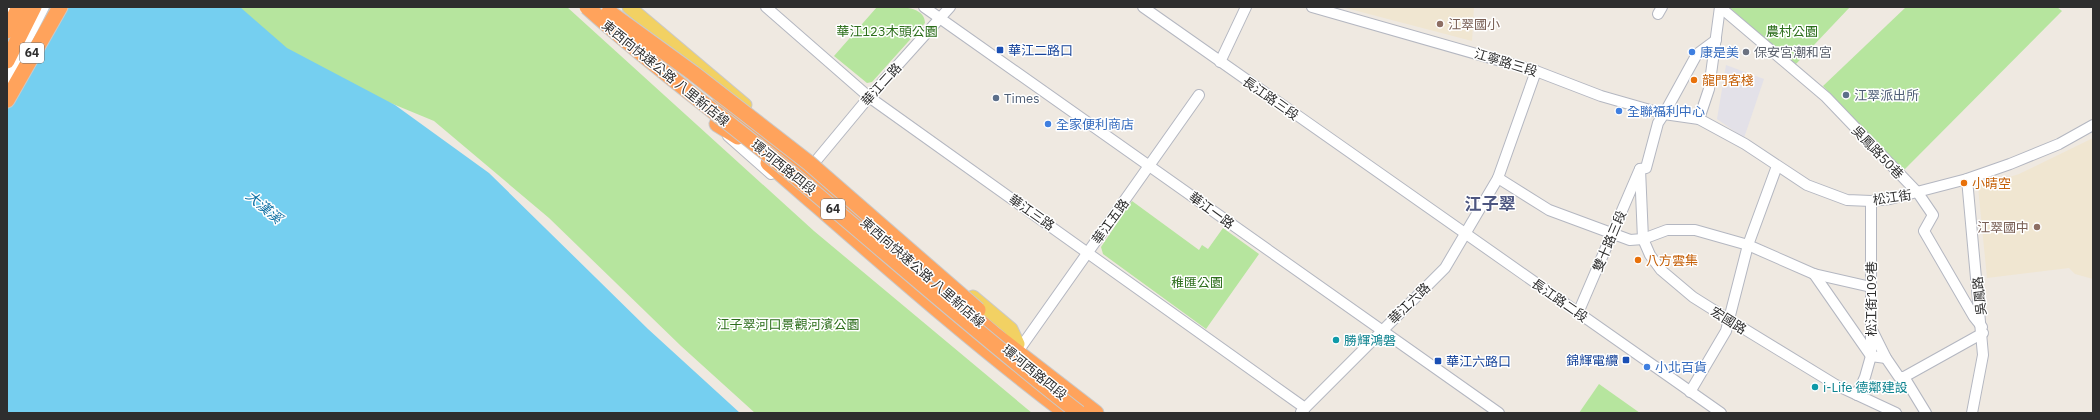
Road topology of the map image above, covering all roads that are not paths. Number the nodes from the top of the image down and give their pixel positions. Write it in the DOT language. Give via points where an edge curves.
graph roads {
  1 [pos="9,7"];
  2 [pos="19,7"];
  3 [pos="34,7"];
  4 [pos="44,7"];
  5 [pos="52,7"];
  6 [pos="60,7"];
  7 [pos="587,7"];
  8 [pos="592,7"];
  9 [pos="629,7"];
  10 [pos="766,7"];
  11 [pos="924,7"];
  12 [pos="950,7"];
  13 [pos="1143,7"];
  14 [pos="1246,7"];
  15 [pos="1312,7"];
  16 [pos="1720,7"];
  17 [pos="604,9"];
  18 [pos="7,11"];
  19 [pos="940,18"];
  20 [pos="7,31"];
  21 [pos="1716,40"];
  22 [pos="35,48"];
  23 [pos="7,61"];
  24 [pos="1220,62"];
  25 [pos="1536,71"];
  26 [pos="7,80"];
  27 [pos="1199,95"];
  28 [pos="869,97"];
  29 [pos="7,100"];
  30 [pos="1664,114"];
  31 [pos="1699,119"];
  32 [pos="717,124"];
  33 [pos="2093,125"];
  34 [pos="792,146"];
  35 [pos="815,162"];
  36 [pos="1150,165"];
  37 [pos="1777,166"];
  38 [pos="1640,169"];
  39 [pos="1498,178"];
  40 [pos="1967,179"];
  41 [pos="1399,187"];
  42 [pos="1918,193"];
  43 [pos="1871,201"];
  44 [pos="1466,234"];
  45 [pos="1612,235"];
  46 [pos="1643,239"];
  47 [pos="1748,245"];
  48 [pos="1087,251"];
  49 [pos="1814,274"];
  50 [pos="1871,287"];
  51 [pos="1578,313"];
  52 [pos="1728,319"];
  53 [pos="1872,329"];
  54 [pos="1381,330"];
  55 [pos="1982,330"];
  56 [pos="1020,345"];
  57 [pos="1871,356"];
  58 [pos="1886,358"];
  59 [pos="1904,377"];
  60 [pos="1690,392"];
  61 [pos="1857,395"];
  62 [pos="1303,411"];
  63 [pos="1061,413"];
  64 [pos="1066,413"];
  65 [pos="1079,413"];
  66 [pos="1086,413"];
  67 [pos="1096,413"];
  68 [pos="1106,413"];
  69 [pos="1499,413"];
  70 [pos="1720,413"];
  71 [pos="1896,413"];
  72 [pos="1926,413"];
  73 [pos="1972,413"];
  1 -- 18 [label="street"];
  2 -- 20 [label="highway"];
  3 -- 23 [label="highway"];
  4 -- 26 [label="street"];
  5 -- 22 [label="highway"];
  6 -- 22 [label="highway, 64"];
  7 -- 65 [label="highway, 東西向快速公路 八里新店線 / 64, bridge" via="655,65 790,172 965,322"];
  8 -- 32 [label="main road, 環河西路四段" via="597,17"];
  9 -- 34 [label="main road, 環河西路四段"];
  10 -- 28 [label="street, 華江三路"];
  11 -- 19 [label="street, 華江一路"];
  12 -- 19 [label="street, 華江二路"];
  13 -- 24 [label="street, 長江路三段"];
  14 -- 24 [label="street"];
  15 -- 25 [label="street, 江寧路三段"];
  16 -- 21 [label="street"];
  16 -- 42 [label="street, 吳鳳路50巷" via="1826,98"];
  17 -- 56 [label="highway, bridge" via="693,73 809,163"];
  17 -- 66 [label="main road, 環河西路四段" via="663,67"];
  17 -- 67 [label="highway, 東西向快速公路 八里新店線 / 64, bridge" via="822,185 994,334"];
  19 -- 28 [label="street, 華江二路"];
  19 -- 36 [label="street, 華江一路"];
  21 -- 30 [label="street" via="1697,54"];
  21 -- 31 [label="street" via="1709,89"];
  22 -- 29 [label="highway, 64"];
  24 -- 41 [label="street, 長江路三段"];
  25 -- 30 [label="street, 江寧路三段" via="1601,96"];
  25 -- 39 [label="street, 華江六路"];
  27 -- 36 [label="street, 華江五路"];
  28 -- 35 [label="street, 華江二路"];
  28 -- 48 [label="street, 華江三路"];
  30 -- 31 [label="street, 江寧路三段"];
  30 -- 38 [label="street, 雙十路三段" via="1658,123 1646,168"];
  31 -- 37 [label="street, 松江街"];
  32 -- 63 [label="street, 環河西路四段" via="733,142 956,332"];
  32 -- 64 [label="highway" via="736,136 957,326"];
  33 -- 40 [label="street, 松江街" via="2059,144"];
  34 -- 35 [label="main road, 環河西路四段"];
  34 -- 56 [label="main road, 環河西路四段" via="803,161 834,187 840,199 994,331"];
  35 -- 56 [label="main road, 環河西路四段" via="1011,329"];
  36 -- 48 [label="street, 華江五路"];
  36 -- 54 [label="street, 華江一路"];
  37 -- 43 [label="street, 松江街" via="1807,185 1847,200"];
  37 -- 47 [label="street"];
  38 -- 45 [label="street, 雙十路三段"];
  38 -- 46 [label="street, 宏國路"];
  39 -- 44 [label="street, 華江六路"];
  39 -- 45 [label="street" via="1549,210"];
  40 -- 42 [label="street, 松江街"];
  40 -- 55 [label="street, 吳鳳路"];
  41 -- 44 [label="street, 長江路二段"];
  42 -- 43 [label="street, 松江街"];
  42 -- 55 [label="street, 吳鳳路50巷" via="1933,215 1924,231"];
  43 -- 50 [label="street, 松江街109巷"];
  44 -- 51 [label="street, 長江路二段"];
  44 -- 54 [label="street, 華江六路" via="1445,268"];
  45 -- 46 [label="street" via="1630,240"];
  45 -- 51 [label="street, 雙十路三段"];
  46 -- 47 [label="street" via="1680,229 1695,230"];
  46 -- 52 [label="street, 宏國路" via="1661,270 1693,297"];
  47 -- 49 [label="street"];
  47 -- 52 [label="street"];
  48 -- 56 [label="street, 華江五路"];
  48 -- 62 [label="street, 華江三路"];
  49 -- 50 [label="street"];
  49 -- 57 [label="street"];
  50 -- 53 [label="street, 松江街109巷"];
  51 -- 60 [label="street, 長江路二段"];
  52 -- 60 [label="street" via="1726,331"];
  52 -- 61 [label="street, 宏國路" via="1836,385"];
  53 -- 57 [label="street, 松江街109巷"];
  53 -- 58 [label="street"];
  54 -- 62 [label="street, 華江六路"];
  54 -- 69 [label="street, 華江一路"];
  55 -- 59 [label="street"];
  55 -- 73 [label="street, 吳鳳路" via="1983,355"];
  56 -- 68 [label="main road, 環河西路四段"];
  57 -- 58 [label="street"];
  57 -- 61 [label="street, 松江街109巷"];
  58 -- 59 [label="street" via="1899,377"];
  59 -- 72 [label="street"];
  60 -- 70 [label="street, 長江路二段"];
  61 -- 71 [label="street, 宏國路"];
}
